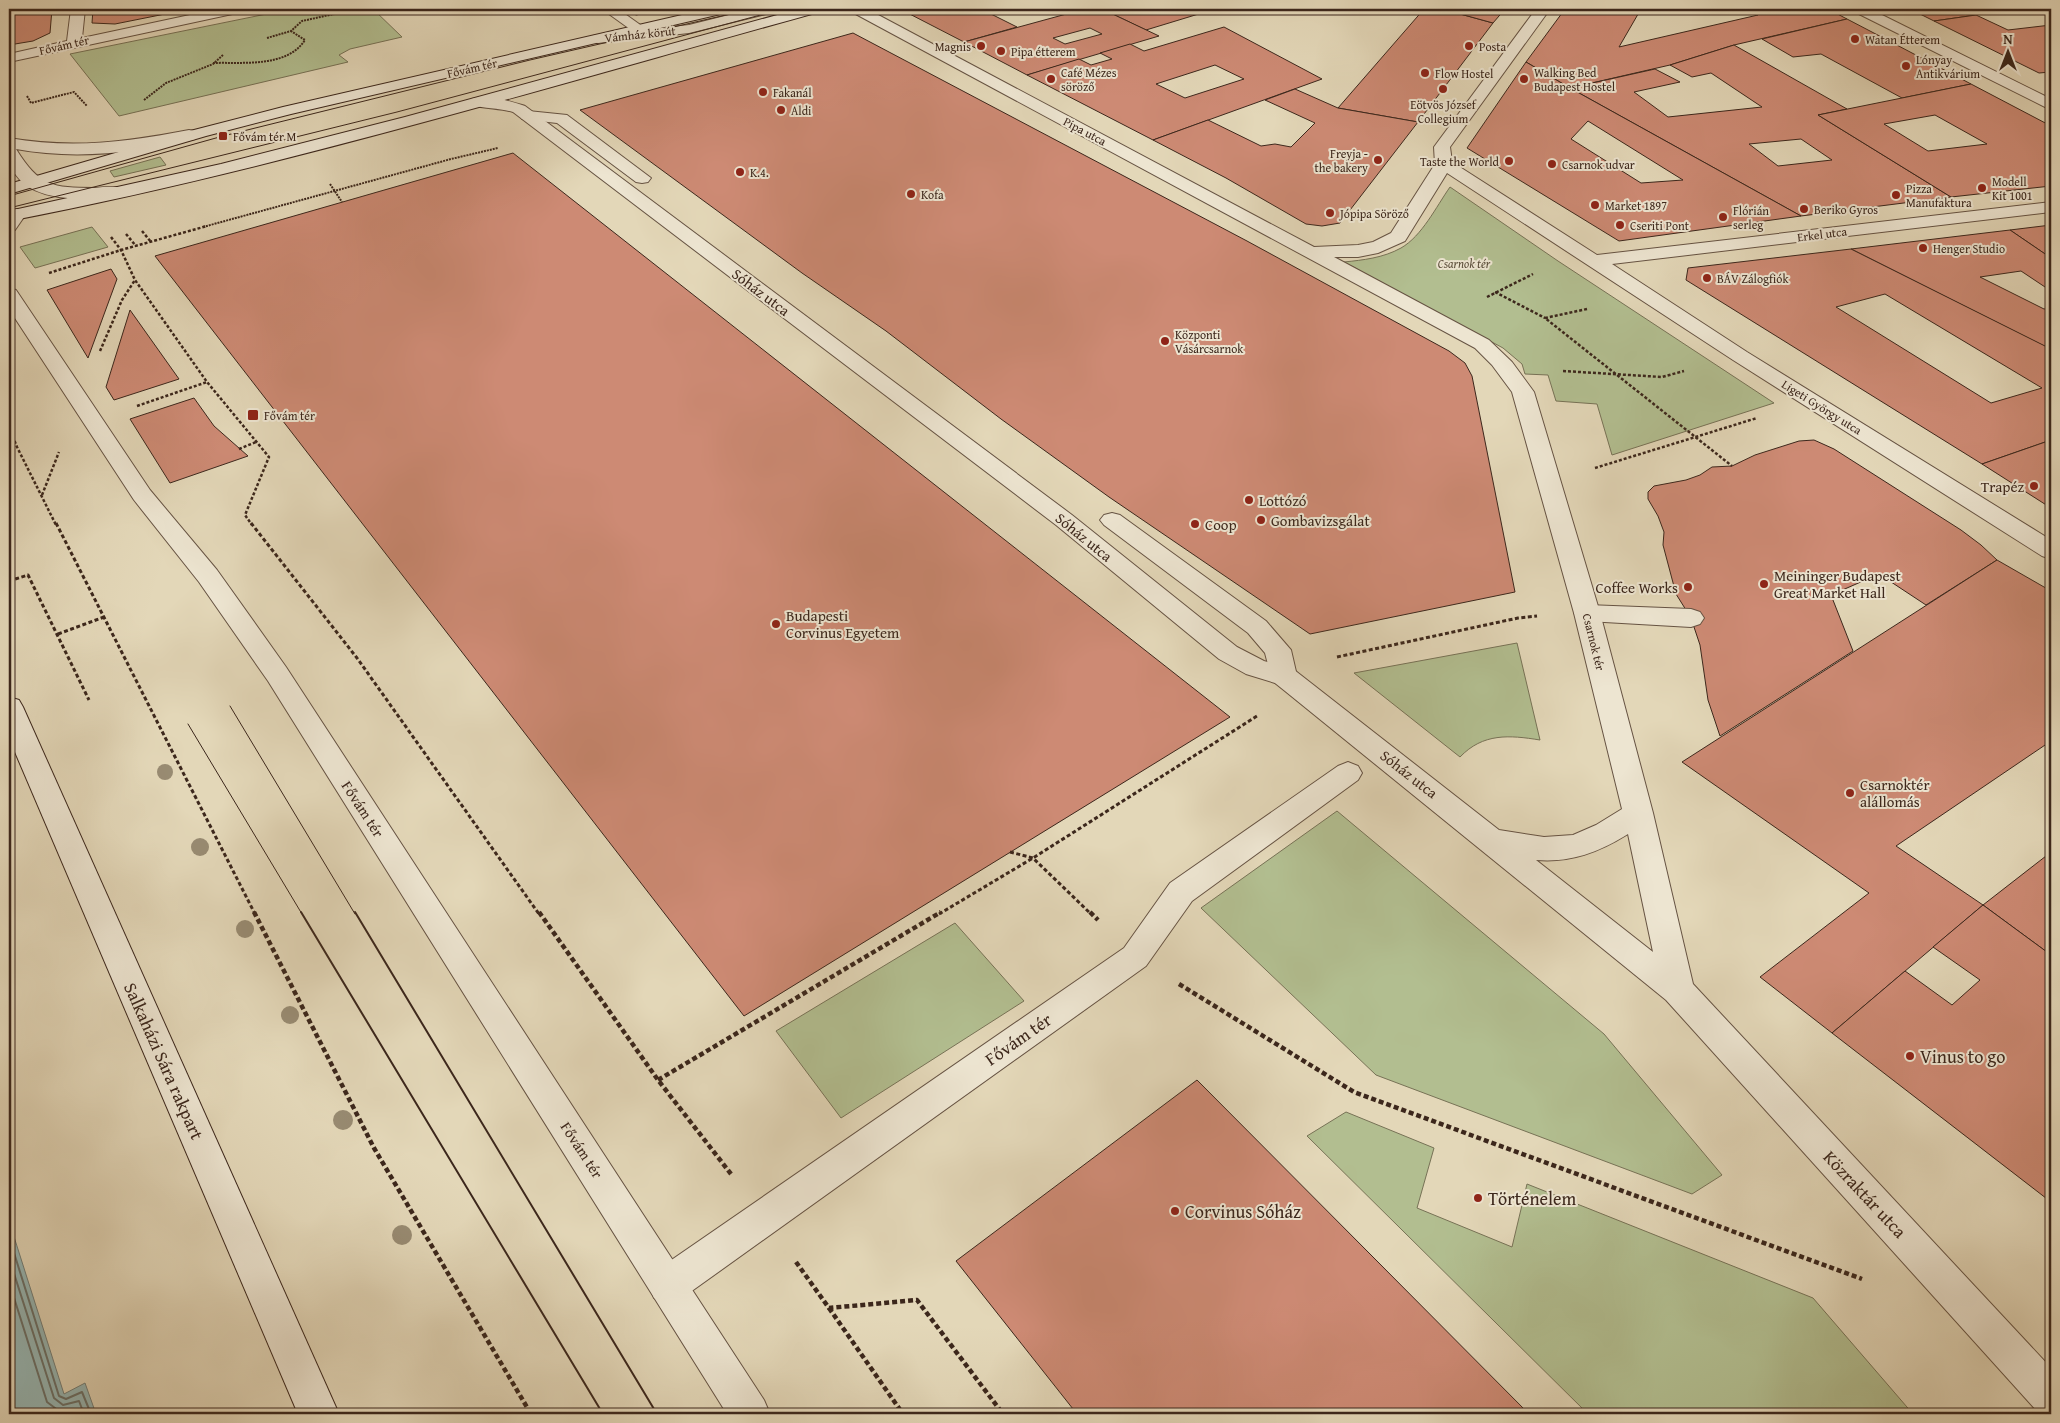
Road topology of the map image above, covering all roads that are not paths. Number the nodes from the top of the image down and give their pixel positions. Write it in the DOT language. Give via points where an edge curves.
graph roads {
  1 [pos="78,9"];
  2 [pos="237,9"];
  3 [pos="609,9"];
  4 [pos="725,9"];
  5 [pos="769,9"];
  6 [pos="814,9"];
  7 [pos="856,9"];
  8 [pos="1543,9"];
  9 [pos="1860,9"];
  10 [pos="639,29"];
  11 [pos="689,29"];
  12 [pos="598,39"];
  13 [pos="74,43"];
  14 [pos="9,58"];
  15 [pos="629,59"];
  16 [pos="478,102"];
  17 [pos="2051,105"];
  18 [pos="528,116"];
  19 [pos="200,133"];
  20 [pos="9,143"];
  21 [pos="9,151"];
  22 [pos="1444,164"];
  23 [pos="642,178"];
  24 [pos="33,182"];
  25 [pos="9,189"];
  26 [pos="116,192"];
  27 [pos="2051,207"];
  28 [pos="11,219"];
  29 [pos="1313,252"];
  30 [pos="1593,262"];
  31 [pos="9,294"];
  32 [pos="1112,520"];
  33 [pos="2051,551"];
  34 [pos="1587,613"];
  35 [pos="1692,618"];
  36 [pos="1290,680"];
  37 [pos="9,707"];
  38 [pos="1348,773"];
  39 [pos="1638,813"];
  40 [pos="1492,840"];
  41 [pos="1678,990"];
  42 [pos="668,1285"];
  43 [pos="2051,1397"];
  44 [pos="319,1414"];
  45 [pos="750,1414"];
  1 -- 13 [label="street"];
  2 -- 13 [label="street, Fővám tér"];
  3 -- 10 [label="street"];
  4 -- 10 [label="street, Vámház körút"];
  5 -- 11 [label="street, Vámház körút"];
  6 -- 15 [label="street, Vámház körút"];
  7 -- 29 [label="street, Pipa utca"];
  8 -- 22 [label="street" via="1442,147"];
  9 -- 17 [label="street"];
  10 -- 12 [label="street, Vámház körút"];
  11 -- 12 [label="street, Vámház körút"];
  11 -- 15 [label="street, Vámház körút"];
  12 -- 19 [label="street, Fővám tér"];
  13 -- 14 [label="street, Fővám tér"];
  15 -- 16 [label="street, Vámház körút"];
  16 -- 18 [label="street, Sóház utca" via="503,104"];
  16 -- 26 [label="street" via="222,169"];
  18 -- 23 [label="street" via="561,118"];
  18 -- 36 [label="street, Sóház utca" via="1064,520 1228,653 1255,668"];
  19 -- 20 [label="street, Fővám tér" via="116,149 63,151"];
  19 -- 24 [label="street, Fővám tér"];
  21 -- 24 [label="street"];
  22 -- 29 [label="street" via="1398,237 1378,247 1358,251"];
  22 -- 30 [label="street"];
  24 -- 25 [label="street, Fővám tér"];
  24 -- 26 [label="street" via="50,189 81,194"];
  26 -- 28 [label="street"];
  27 -- 30 [label="street, Erkel utca"];
  29 -- 34 [label="street, Csarnok tér" via="1482,344 1508,368 1523,392"];
  30 -- 33 [label="street, Ligeti György utca"];
  31 -- 42 [label="street, Fővám tér" via="142,495 208,576 277,674"];
  32 -- 36 [label="street" via="1257,627 1278,650"];
  34 -- 35 [label="street"];
  34 -- 39 [label="street, Csarnok tér"];
  36 -- 40 [label="street, Sóház utca"];
  37 -- 44 [label="street, Salkaházi Sára rakpart"];
  38 -- 42 [label="street, Fővám tér" via="1181,892 1135,957"];
  39 -- 40 [label="street" via="1574,847 1535,849"];
  39 -- 41 [label="street, Csarnok tér"];
  40 -- 41 [label="street, Sóház utca"];
  41 -- 43 [label="street, Közraktár utca"];
  42 -- 45 [label="street, Fővám tér"];
}
